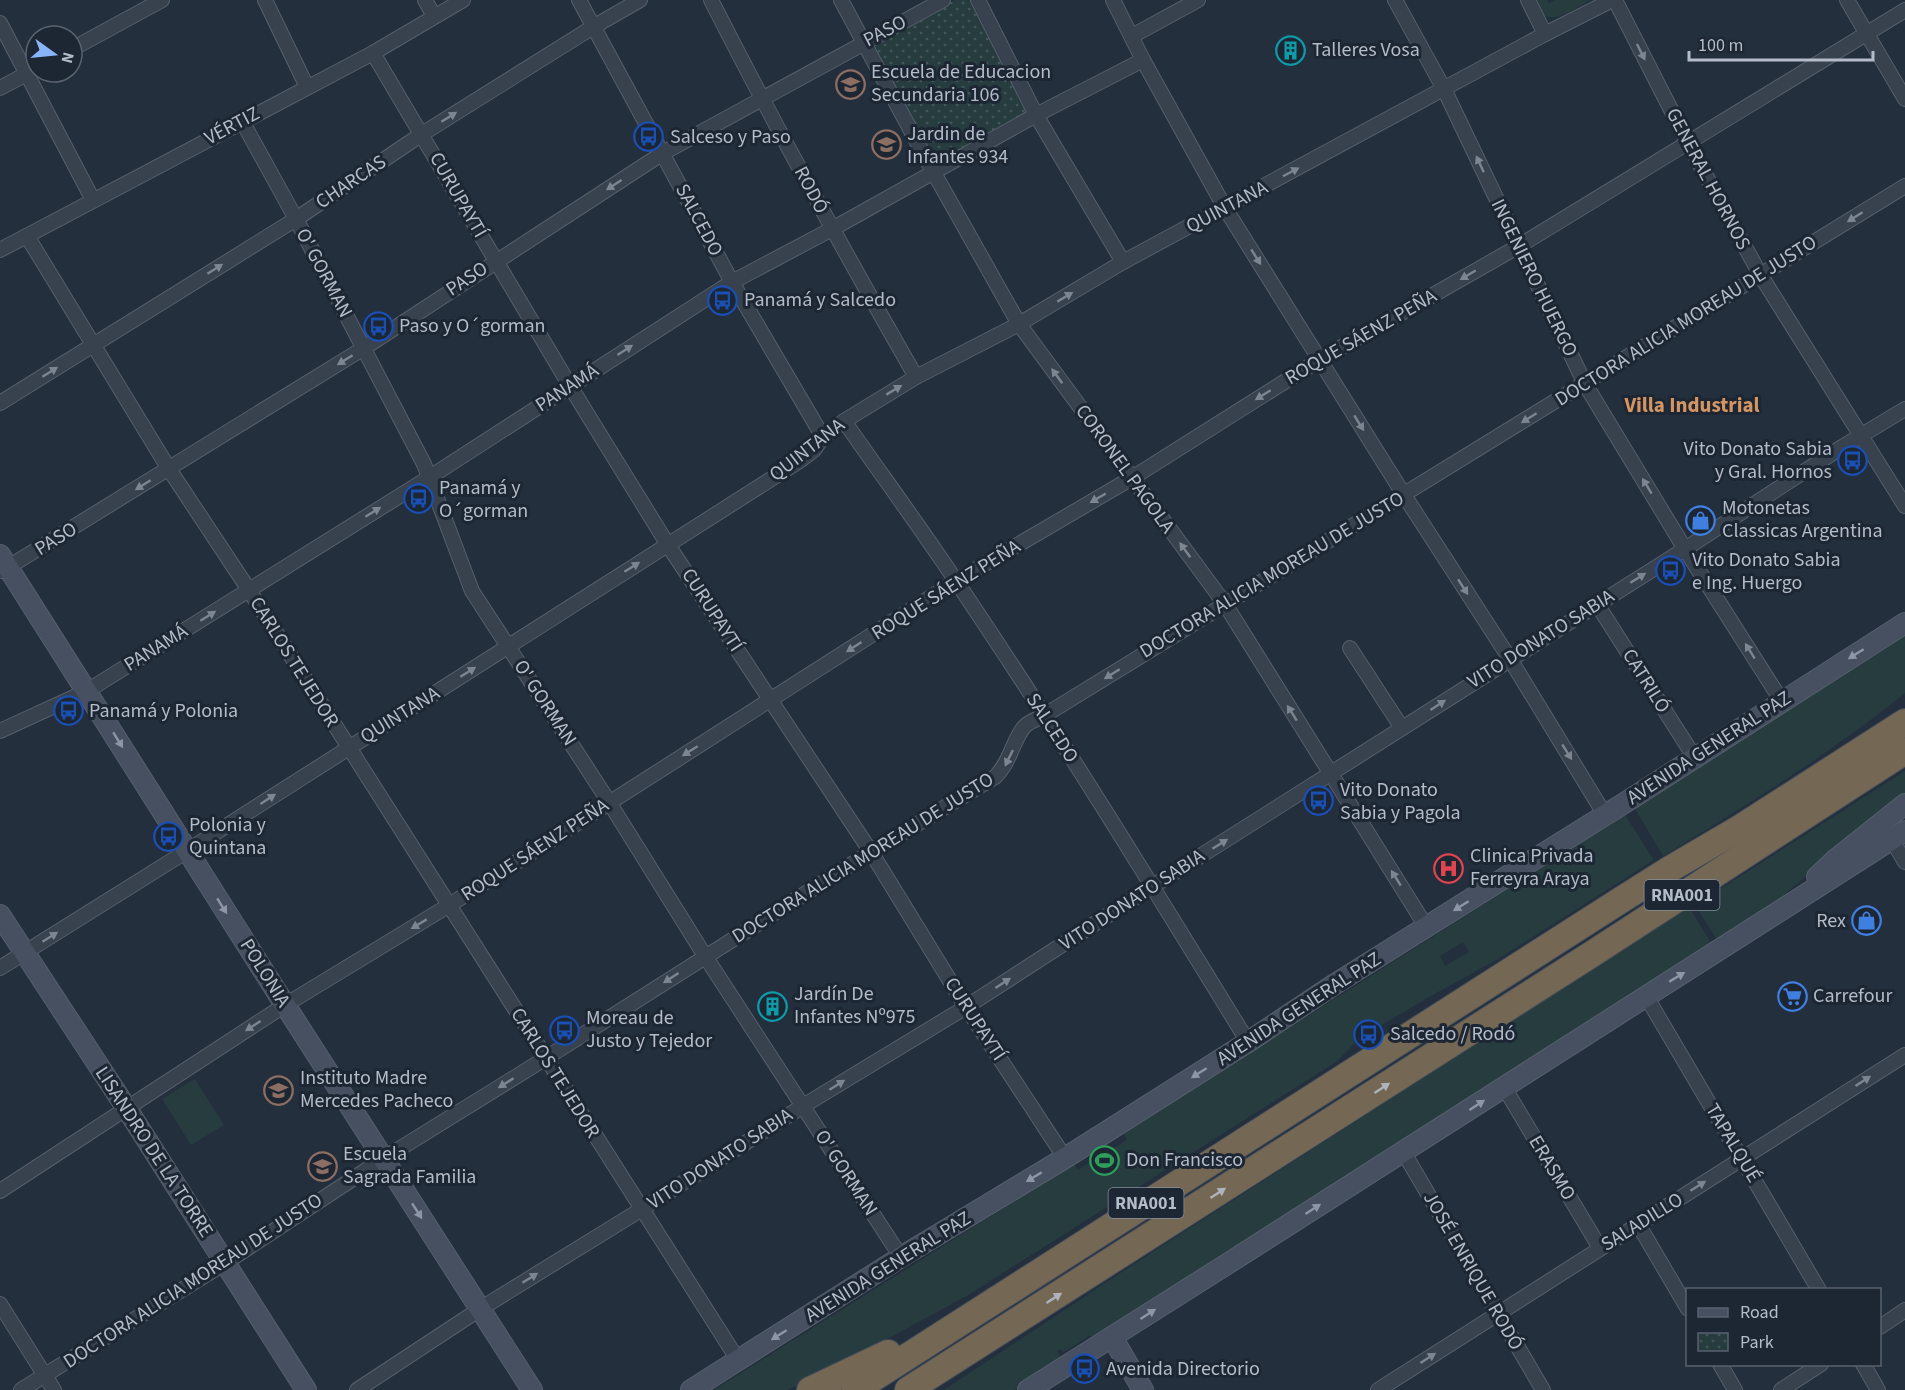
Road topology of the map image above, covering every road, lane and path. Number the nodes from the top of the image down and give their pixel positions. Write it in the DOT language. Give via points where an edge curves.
graph roads {
  1 [pos="162,0"];
  2 [pos="265,0"];
  3 [pos="425,0"];
  4 [pos="464,0"];
  5 [pos="579,0"];
  6 [pos="640,0"];
  7 [pos="711,0"];
  8 [pos="841,0"];
  9 [pos="943,0"];
  10 [pos="978,0"];
  11 [pos="1113,0"];
  12 [pos="1198,0"];
  13 [pos="1395,0"];
  14 [pos="1528,0"];
  15 [pos="1614,0"];
  16 [pos="1846,0"];
  17 [pos="1905,10"];
  18 [pos="434,16"];
  19 [pos="0,23"];
  20 [pos="593,27"];
  21 [pos="1545,34"];
  22 [pos="1866,34"];
  23 [pos="1132,36"];
  24 [pos="84,42"];
  25 [pos="863,42"];
  26 [pos="373,52"];
  27 [pos="1143,60"];
  28 [pos="24,61"];
  29 [pos="24,76"];
  30 [pos="37,84"];
  31 [pos="307,87"];
  32 [pos="0,88"];
  33 [pos="1444,89"];
  34 [pos="1905,99"];
  35 [pos="762,100"];
  36 [pos="1036,115"];
  37 [pos="242,121"];
  38 [pos="422,134"];
  39 [pos="1688,143"];
  40 [pos="663,153"];
  41 [pos="934,172"];
  42 [pos="1905,186"];
  43 [pos="93,200"];
  44 [pos="1225,208"];
  45 [pos="296,219"];
  46 [pos="832,229"];
  47 [pos="27,237"];
  48 [pos="1519,246"];
  49 [pos="0,250"];
  50 [pos="496,260"];
  51 [pos="1123,262"];
  52 [pos="1761,276"];
  53 [pos="732,282"];
  54 [pos="1019,324"];
  55 [pos="93,345"];
  56 [pos="363,348"];
  57 [pos="1319,360"];
  58 [pos="916,377"];
  59 [pos="1585,384"];
  60 [pos="570,386"];
  61 [pos="0,403"];
  62 [pos="1905,409"];
  63 [pos="844,421"];
  64 [pos="1861,436"];
  65 [pos="823,437"];
  66 [pos="169,469"];
  67 [pos="430,477"];
  68 [pos="1132,478"];
  69 [pos="1404,495"];
  70 [pos="1905,506"];
  71 [pos="668,544"];
  72 [pos="1685,549"];
  73 [pos="3,565"];
  74 [pos="956,581"];
  75 [pos="249,590"];
  76 [pos="1225,604"];
  77 [pos="1597,604"];
  78 [pos="1905,622"];
  79 [pos="509,646"];
  80 [pos="1350,648"];
  81 [pos="1510,659"];
  82 [pos="87,691"];
  83 [pos="771,700"];
  84 [pos="1781,700"];
  85 [pos="1905,709"];
  86 [pos="1045,715"];
  87 [pos="1905,722"];
  88 [pos="1402,728"];
  89 [pos="0,731"];
  90 [pos="348,748"];
  91 [pos="1905,751"];
  92 [pos="1695,758"];
  93 [pos="1905,758"];
  94 [pos="1860,766"];
  95 [pos="1330,774"];
  96 [pos="609,802"];
  97 [pos="1905,804"];
  98 [pos="1605,815"];
  99 [pos="1899,836"];
  100 [pos="187,851"];
  101 [pos="871,852"];
  102 [pos="1905,862"];
  103 [pos="1153,886"];
  104 [pos="448,906"];
  105 [pos="1782,909"];
  106 [pos="0,915"];
  107 [pos="1427,928"];
  108 [pos="24,952"];
  109 [pos="705,956"];
  110 [pos="0,968"];
  111 [pos="1646,996"];
  112 [pos="285,1005"];
  113 [pos="966,1007"];
  114 [pos="1248,1042"];
  115 [pos="1905,1054"];
  116 [pos="546,1059"];
  117 [pos="1504,1087"];
  118 [pos="803,1106"];
  119 [pos="127,1109"];
  120 [pos="1404,1152"];
  121 [pos="1065,1158"];
  122 [pos="383,1159"];
  123 [pos="1742,1159"];
  124 [pos="0,1191"];
  125 [pos="642,1209"];
  126 [pos="1638,1224"];
  127 [pos="1600,1248"];
  128 [pos="901,1257"];
  129 [pos="225,1263"];
  130 [pos="1818,1288"];
  131 [pos="0,1304"];
  132 [pos="1686,1306"];
  133 [pos="480,1309"];
  134 [pos="1905,1310"];
  135 [pos="977,1311"];
  136 [pos="1498,1314"];
  137 [pos="1881,1325"];
  138 [pos="1004,1330"];
  139 [pos="1112,1337"];
  140 [pos="738,1360"];
  141 [pos="1721,1366"];
  142 [pos="1819,1366"];
  143 [pos="1864,1366"];
  144 [pos="45,1375"];
  145 [pos="21,1390"];
  146 [pos="54,1390"];
  147 [pos="306,1390"];
  148 [pos="357,1390"];
  149 [pos="532,1390"];
  150 [pos="691,1390"];
  151 [pos="810,1390"];
  152 [pos="855,1390"];
  153 [pos="908,1390"];
  154 [pos="927,1390"];
  155 [pos="1028,1390"];
  156 [pos="1143,1390"];
  157 [pos="1378,1390"];
  158 [pos="1543,1390"];
  159 [pos="1735,1390"];
  160 [pos="1781,1390"];
  161 [pos="1878,1390"];
  1 -- 24 [label="street"];
  2 -- 31 [label="street"];
  3 -- 18 [label="street"];
  4 -- 18 [label="street, VÉRTIZ"];
  5 -- 20 [label="street, SALCEDO"];
  6 -- 20 [label="street, CHARCAS"];
  7 -- 35 [label="street, RODÓ"];
  8 -- 25 [label="street, CORONEL PAGOLA"];
  9 -- 25 [label="street, PASO"];
  10 -- 36 [label="street"];
  11 -- 23 [label="street"];
  12 -- 23 [label="street"];
  13 -- 33 [label="street, INGENIERO HUERGO"];
  14 -- 21 [label="street"];
  15 -- 21 [label="street, QUINTANA"];
  15 -- 39 [label="street, GENERAL HORNOS, one-way"];
  16 -- 22 [label="street"];
  17 -- 22 [label="street, ROQUE SÁENZ PEÑA"];
  18 -- 26 [label="street, VÉRTIZ"];
  19 -- 28 [label="street"];
  38 -- 20 [label="street, CHARCAS, one-way"];
  20 -- 40 [label="street, SALCEDO"];
  21 -- 33 [label="street, QUINTANA"];
  22 -- 34 [label="street"];
  22 -- 39 [label="street, ROQUE SÁENZ PEÑA"];
  23 -- 27 [label="street"];
  25 -- 35 [label="street, PASO"];
  25 -- 41 [label="street, CORONEL PAGOLA"];
  26 -- 31 [label="street, VÉRTIZ"];
  26 -- 38 [label="street, CURUPAYTÍ"];
  27 -- 36 [label="street, PANAMÁ"];
  27 -- 44 [label="street"];
  29 -- 32 [label="street"];
  30 -- 43 [label="street"];
  31 -- 37 [label="street, VÉRTIZ"];
  44 -- 33 [label="street, QUINTANA, one-way"];
  48 -- 33 [label="street, INGENIERO HUERGO, one-way"];
  35 -- 40 [label="street, PASO"];
  35 -- 46 [label="street, RODÓ"];
  36 -- 41 [label="street, PANAMÁ"];
  36 -- 51 [label="street"];
  37 -- 43 [label="street, VÉRTIZ"];
  37 -- 45 [label="street, O' GORMAN"];
  38 -- 45 [label="street, CHARCAS"];
  38 -- 50 [label="street, CURUPAYTÍ"];
  39 -- 48 [label="street, ROQUE SÁENZ PEÑA"];
  39 -- 52 [label="street, GENERAL HORNOS"];
  40 -- 50 [label="street, PASO, one-way"];
  40 -- 53 [label="street, SALCEDO"];
  41 -- 46 [label="street, PANAMÁ"];
  41 -- 54 [label="street, CORONEL PAGOLA"];
  42 -- 52 [label="street, DOCTORA ALICIA MOREAU DE JUSTO, one-way"];
  43 -- 47 [label="street, VÉRTIZ"];
  44 -- 51 [label="street, QUINTANA"];
  44 -- 57 [label="street, one-way"];
  55 -- 45 [label="street, CHARCAS, one-way"];
  45 -- 56 [label="street, O' GORMAN"];
  46 -- 53 [label="street, PANAMÁ"];
  46 -- 58 [label="street, RODÓ"];
  47 -- 49 [label="street, VÉRTIZ"];
  47 -- 55 [label="street, CARLOS TEJEDOR"];
  48 -- 57 [label="street, ROQUE SÁENZ PEÑA, one-way"];
  48 -- 59 [label="street, INGENIERO HUERGO"];
  50 -- 56 [label="street, PASO"];
  50 -- 60 [label="street, CURUPAYTÍ"];
  54 -- 51 [label="street, QUINTANA, one-way"];
  52 -- 59 [label="street, DOCTORA ALICIA MOREAU DE JUSTO"];
  52 -- 64 [label="street, GENERAL HORNOS"];
  60 -- 53 [label="street, PANAMÁ, one-way"];
  53 -- 65 [label="street, SALCEDO"];
  54 -- 58 [label="street, QUINTANA"];
  68 -- 54 [label="street, CORONEL PAGOLA, one-way"];
  61 -- 55 [label="street, CHARCAS, one-way"];
  55 -- 66 [label="street, CARLOS TEJEDOR"];
  56 -- 66 [label="street, PASO, one-way"];
  56 -- 67 [label="street, O' GORMAN"];
  57 -- 68 [label="street, ROQUE SÁENZ PEÑA, one-way"];
  57 -- 69 [label="street, one-way"];
  63 -- 58 [label="street, QUINTANA, one-way"];
  59 -- 69 [label="street, DOCTORA ALICIA MOREAU DE JUSTO, one-way"];
  72 -- 59 [label="street, INGENIERO HUERGO, one-way"];
  60 -- 67 [label="street, PANAMÁ"];
  60 -- 71 [label="street, CURUPAYTÍ"];
  62 -- 64 [label="street, VITO DONATO SABIA"];
  63 -- 65 [label="street, QUINTANA"];
  63 -- 74 [label="street, SALCEDO"];
  64 -- 70 [label="street, GENERAL HORNOS"];
  64 -- 72 [label="street, VITO DONATO SABIA"];
  65 -- 71 [label="street, QUINTANA" via="801,460"];
  66 -- 73 [label="street, PASO, one-way"];
  66 -- 75 [label="street, CARLOS TEJEDOR"];
  75 -- 67 [label="street, PANAMÁ, one-way"];
  67 -- 79 [label="street, O' GORMAN" via="468,582"];
  68 -- 74 [label="street, ROQUE SÁENZ PEÑA, one-way"];
  76 -- 68 [label="street, CORONEL PAGOLA, one-way"];
  69 -- 76 [label="street, DOCTORA ALICIA MOREAU DE JUSTO"];
  69 -- 81 [label="street, one-way"];
  79 -- 71 [label="street, QUINTANA, one-way"];
  71 -- 83 [label="street, CURUPAYTÍ"];
  77 -- 72 [label="street, VITO DONATO SABIA, one-way"];
  84 -- 72 [label="street, INGENIERO HUERGO, one-way"];
  73 -- 82 [label="street, POLONIA"];
  74 -- 83 [label="street, ROQUE SÁENZ PEÑA, one-way"];
  74 -- 86 [label="street, SALCEDO"];
  82 -- 75 [label="street, PANAMÁ, one-way"];
  75 -- 90 [label="street, CARLOS TEJEDOR"];
  76 -- 86 [label="street, DOCTORA ALICIA MOREAU DE JUSTO, one-way"];
  95 -- 76 [label="street, CORONEL PAGOLA, one-way"];
  77 -- 81 [label="street, VITO DONATO SABIA"];
  77 -- 92 [label="street, CATRILÓ"];
  78 -- 84 [label="street, AVENIDA GENERAL PAZ, one-way"];
  90 -- 79 [label="street, QUINTANA, one-way"];
  79 -- 96 [label="street, O' GORMAN"];
  80 -- 88 [label="street"];
  88 -- 81 [label="street, VITO DONATO SABIA, one-way"];
  81 -- 98 [label="street, one-way"];
  82 -- 89 [label="street, PANAMÁ"];
  82 -- 100 [label="street, POLONIA, one-way"];
  83 -- 96 [label="street, ROQUE SÁENZ PEÑA, one-way"];
  83 -- 101 [label="street, CURUPAYTÍ"];
  84 -- 92 [label="street, AVENIDA GENERAL PAZ"];
  85 -- 94 [label="highway"];
  86 -- 101 [label="street, DOCTORA ALICIA MOREAU DE JUSTO, one-way" via="1024,728 995,777"];
  86 -- 103 [label="street, SALCEDO"];
  87 -- 94 [label="highway, RNA001"];
  88 -- 95 [label="street, VITO DONATO SABIA"];
  100 -- 90 [label="street, QUINTANA, one-way"];
  90 -- 104 [label="street, CARLOS TEJEDOR"];
  91 -- 94 [label="highway, RNA001"];
  92 -- 98 [label="street, AVENIDA GENERAL PAZ"];
  93 -- 94 [label="highway"];
  94 -- 135 [label="highway, RNA001" via="1670,869"];
  138 -- 94 [label="highway, RNA001, one-way" via="1592,954"];
  103 -- 95 [label="street, VITO DONATO SABIA, one-way"];
  107 -- 95 [label="street, CORONEL PAGOLA, one-way"];
  96 -- 104 [label="street, ROQUE SÁENZ PEÑA"];
  96 -- 109 [label="street, O' GORMAN"];
  97 -- 105 [label="street"];
  98 -- 107 [label="street, AVENIDA GENERAL PAZ, one-way"];
  99 -- 102 [label="street"];
  99 -- 105 [label="street"];
  108 -- 100 [label="street, QUINTANA, one-way"];
  100 -- 112 [label="street, POLONIA, one-way"];
  101 -- 109 [label="street, DOCTORA ALICIA MOREAU DE JUSTO"];
  101 -- 113 [label="street, CURUPAYTÍ"];
  113 -- 103 [label="street, VITO DONATO SABIA, one-way"];
  103 -- 114 [label="street, SALCEDO"];
  104 -- 112 [label="street, ROQUE SÁENZ PEÑA, one-way"];
  104 -- 116 [label="street, CARLOS TEJEDOR"];
  111 -- 105 [label="street, one-way"];
  106 -- 108 [label="street, LISANDRO DE LA TORRE"];
  107 -- 114 [label="street, AVENIDA GENERAL PAZ"];
  108 -- 110 [label="street, QUINTANA"];
  108 -- 119 [label="street, LISANDRO DE LA TORRE"];
  109 -- 116 [label="street, DOCTORA ALICIA MOREAU DE JUSTO, one-way"];
  109 -- 118 [label="street, O' GORMAN"];
  111 -- 117 [label="street"];
  111 -- 123 [label="street, TAPALQUÉ"];
  112 -- 119 [label="street, ROQUE SÁENZ PEÑA, one-way"];
  112 -- 122 [label="street, POLONIA"];
  118 -- 113 [label="street, VITO DONATO SABIA, one-way"];
  113 -- 121 [label="street, CURUPAYTÍ"];
  114 -- 121 [label="street, AVENIDA GENERAL PAZ, one-way"];
  123 -- 115 [label="street, SALADILLO, one-way"];
  116 -- 122 [label="street, DOCTORA ALICIA MOREAU DE JUSTO, one-way"];
  116 -- 125 [label="street, CARLOS TEJEDOR"];
  120 -- 117 [label="street, one-way"];
  117 -- 127 [label="street, ERASMO"];
  118 -- 125 [label="street, VITO DONATO SABIA"];
  118 -- 128 [label="street, O' GORMAN"];
  119 -- 124 [label="street, ROQUE SÁENZ PEÑA"];
  119 -- 129 [label="street, LISANDRO DE LA TORRE"];
  120 -- 136 [label="street, JOSÉ ENRIQUE RODÓ"];
  139 -- 120 [label="street, one-way"];
  121 -- 128 [label="street, AVENIDA GENERAL PAZ, one-way"];
  122 -- 129 [label="street, DOCTORA ALICIA MOREAU DE JUSTO"];
  122 -- 133 [label="street, POLONIA, one-way"];
  126 -- 123 [label="street, SALADILLO, one-way"];
  123 -- 130 [label="street, TAPALQUÉ"];
  133 -- 125 [label="street, VITO DONATO SABIA, one-way"];
  125 -- 140 [label="street, CARLOS TEJEDOR"];
  126 -- 127 [label="street, SALADILLO"];
  126 -- 132 [label="street"];
  127 -- 136 [label="street, SALADILLO"];
  128 -- 140 [label="street, AVENIDA GENERAL PAZ, one-way"];
  129 -- 144 [label="street, DOCTORA ALICIA MOREAU DE JUSTO"];
  129 -- 147 [label="street, LISANDRO DE LA TORRE"];
  131 -- 144 [label="street"];
  133 -- 148 [label="street, VITO DONATO SABIA"];
  133 -- 149 [label="street, POLONIA"];
  134 -- 137 [label="street"];
  135 -- 151 [label="highway"];
  135 -- 152 [label="highway, RNA001"];
  157 -- 136 [label="street, SALADILLO, one-way"];
  136 -- 158 [label="street, JOSÉ ENRIQUE RODÓ"];
  138 -- 153 [label="highway, RNA001"];
  138 -- 154 [label="highway"];
  139 -- 155 [label="street"];
  139 -- 156 [label="street"];
  140 -- 150 [label="street, AVENIDA GENERAL PAZ"];
  141 -- 159 [label="street"];
  142 -- 160 [label="street"];
  143 -- 161 [label="street"];
  144 -- 145 [label="street, DOCTORA ALICIA MOREAU DE JUSTO"];
  144 -- 146 [label="street"];
}
